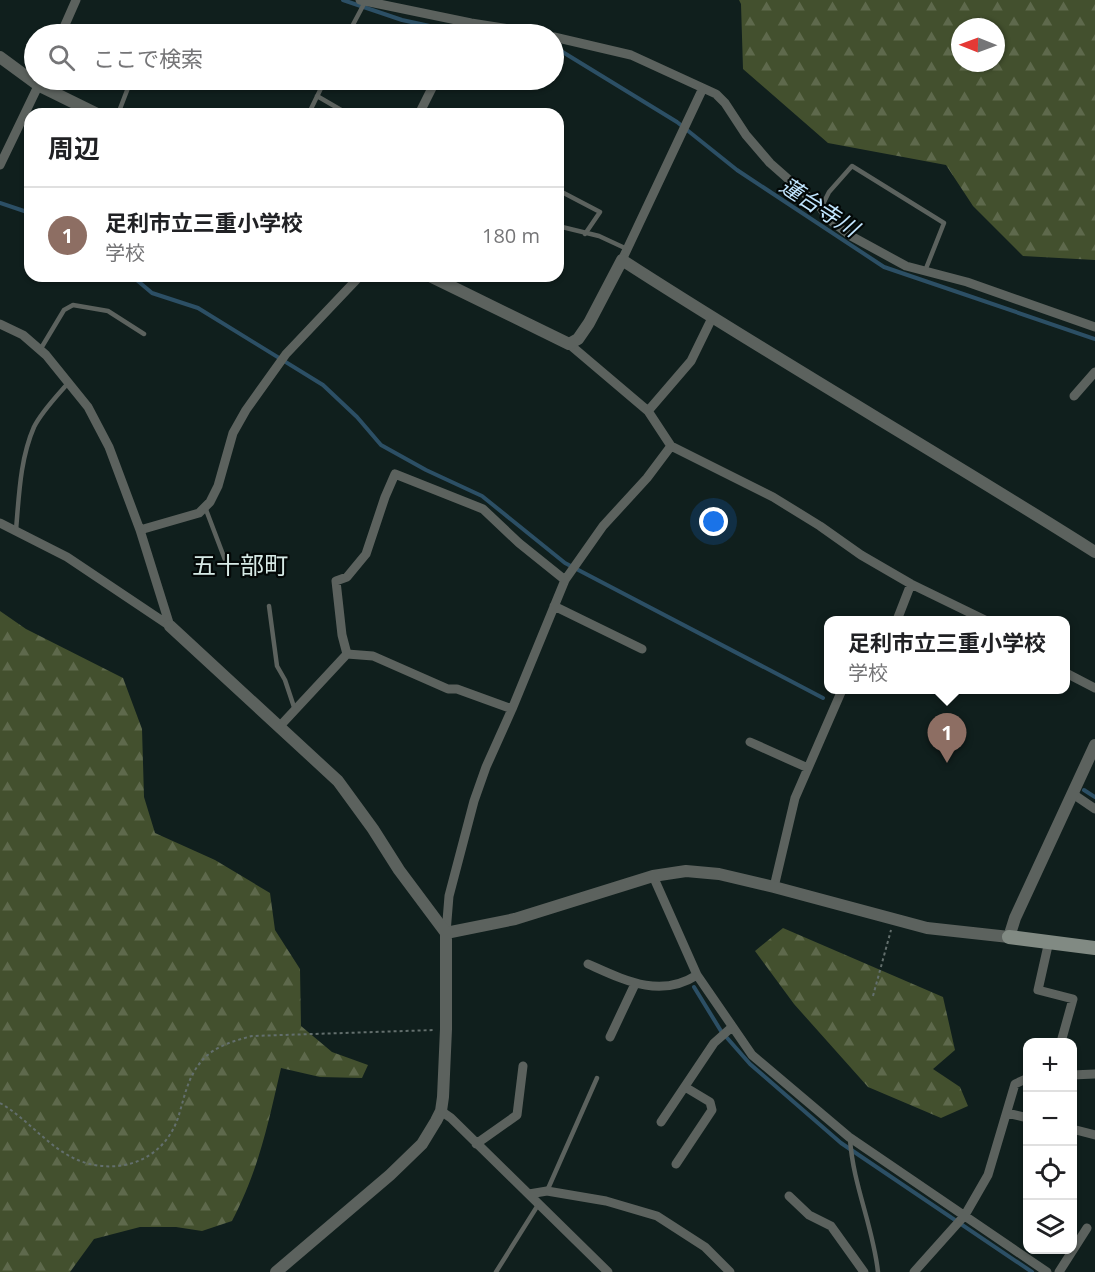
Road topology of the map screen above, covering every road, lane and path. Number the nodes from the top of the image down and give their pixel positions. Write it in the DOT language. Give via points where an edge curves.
graph roads {
  1 [pos="76,0"];
  2 [pos="363,1"];
  3 [pos="471,23"];
  4 [pos="65,24"];
  5 [pos="353,24"];
  6 [pos="477,24"];
  7 [pos="564,39"];
  8 [pos="0,57"];
  9 [pos="24,72"];
  10 [pos="703,88"];
  11 [pos="35,90"];
  12 [pos="54,90"];
  13 [pos="127,90"];
  14 [pos="320,90"];
  15 [pos="431,90"];
  16 [pos="317,96"];
  17 [pos="27,108"];
  18 [pos="86,108"];
  19 [pos="120,108"];
  20 [pos="311,108"];
  21 [pos="338,108"];
  22 [pos="422,108"];
  23 [pos="24,114"];
  24 [pos="0,165"];
  25 [pos="564,193"];
  26 [pos="821,208"];
  27 [pos="564,228"];
  28 [pos="585,234"];
  29 [pos="624,255"];
  30 [pos="925,271"];
  31 [pos="354,282"];
  32 [pos="442,282"];
  33 [pos="712,318"];
  34 [pos="0,324"];
  35 [pos="1095,327"];
  36 [pos="144,334"];
  37 [pos="570,344"];
  38 [pos="40,350"];
  39 [pos="1095,372"];
  40 [pos="69,382"];
  41 [pos="1074,396"];
  42 [pos="648,411"];
  43 [pos="671,446"];
  44 [pos="205,507"];
  45 [pos="0,522"];
  46 [pos="16,530"];
  47 [pos="140,530"];
  48 [pos="1095,552"];
  49 [pos="227,565"];
  50 [pos="565,580"];
  51 [pos="911,584"];
  52 [pos="269,606"];
  53 [pos="554,606"];
  54 [pos="899,616"];
  55 [pos="974,616"];
  56 [pos="170,626"];
  57 [pos="642,650"];
  58 [pos="347,654"];
  59 [pos="1070,676"];
  60 [pos="1095,688"];
  61 [pos="840,694"];
  62 [pos="512,709"];
  63 [pos="295,710"];
  64 [pos="280,726"];
  65 [pos="750,742"];
  66 [pos="1095,745"];
  67 [pos="808,768"];
  68 [pos="1073,794"];
  69 [pos="1095,809"];
  70 [pos="653,876"];
  71 [pos="774,887"];
  72 [pos="893,920"];
  73 [pos="446,933"];
  74 [pos="1009,937"];
  75 [pos="1049,941"];
  76 [pos="1095,948"];
  77 [pos="588,964"];
  78 [pos="697,975"];
  79 [pos="635,984"];
  80 [pos="873,996"];
  81 [pos="732,1027"];
  82 [pos="436,1030"];
  83 [pos="610,1037"];
  84 [pos="1062,1038"];
  85 [pos="523,1066"];
  86 [pos="1095,1074"];
  87 [pos="1077,1076"];
  88 [pos="597,1078"];
  89 [pos="1023,1080"];
  90 [pos="685,1087"];
  91 [pos="0,1103"];
  92 [pos="441,1111"];
  93 [pos="1006,1113"];
  94 [pos="1023,1117"];
  95 [pos="661,1122"];
  96 [pos="1077,1130"];
  97 [pos="1095,1135"];
  98 [pos="849,1137"];
  99 [pos="476,1144"];
  100 [pos="676,1164"];
  101 [pos="547,1191"];
  102 [pos="528,1194"];
  103 [pos="789,1196"];
  104 [pos="538,1205"];
  105 [pos="965,1215"];
  106 [pos="1087,1228"];
  107 [pos="276,1272"];
  108 [pos="496,1272"];
  109 [pos="608,1272"];
  110 [pos="730,1272"];
  111 [pos="864,1272"];
  112 [pos="878,1272"];
  113 [pos="914,1272"];
  114 [pos="1047,1272"];
  115 [pos="1059,1272"];
  1 -- 4 [label="street"];
  2 -- 3 [label="street"];
  2 -- 5 [label="lane"];
  3 -- 6 [label="street"];
  7 -- 10 [label="street" via="631,55"];
  8 -- 9 [label="street"];
  10 -- 26 [label="street" via="725,103 770,163"];
  10 -- 29 [label="street"];
  11 -- 17 [label="street"];
  12 -- 18 [label="street"];
  13 -- 19 [label="lane"];
  14 -- 16 [label="lane"];
  15 -- 22 [label="street"];
  16 -- 20 [label="lane"];
  16 -- 21 [label="lane"];
  23 -- 24 [label="street"];
  25 -- 28 [label="lane" via="600,212"];
  26 -- 30 [label="street" via="827,218 851,236 906,266"];
  26 -- 30 [label="lane" via="829,192 852,166 945,223"];
  27 -- 28 [label="lane"];
  28 -- 29 [label="lane" via="599,236"];
  29 -- 33 [label="street"];
  29 -- 37 [label="street" via="589,323"];
  30 -- 35 [label="street"];
  31 -- 44 [label="street" via="286,354 246,410 233,433 218,486"];
  32 -- 37 [label="street"];
  33 -- 42 [label="street" via="691,361"];
  33 -- 48 [label="street"];
  34 -- 38 [label="street" via="23,334"];
  36 -- 38 [label="lane" via="108,311 73,305 64,310"];
  37 -- 42 [label="street"];
  38 -- 40 [label="street"];
  39 -- 41 [label="street"];
  40 -- 46 [label="lane" via="34,427 21,472"];
  40 -- 47 [label="street" via="88,407 109,447"];
  42 -- 43 [label="street"];
  43 -- 50 [label="street" via="603,526"];
  43 -- 51 [label="street" via="773,497"];
  44 -- 47 [label="street" via="199,513"];
  44 -- 49 [label="lane"];
  45 -- 46 [label="street"];
  46 -- 56 [label="street" via="67,557"];
  47 -- 56 [label="street"];
  50 -- 53 [label="street"];
  50 -- 58 [label="street" via="483,509 395,474 366,554 347,577 336,581"];
  51 -- 54 [label="street"];
  51 -- 55 [label="street"];
  52 -- 63 [label="lane" via="277,666"];
  53 -- 57 [label="street"];
  53 -- 62 [label="street"];
  56 -- 64 [label="street"];
  58 -- 62 [label="street" via="373,656 448,689"];
  58 -- 63 [label="street"];
  59 -- 60 [label="street"];
  61 -- 67 [label="street"];
  62 -- 73 [label="street" via="474,801 449,896"];
  63 -- 64 [label="street"];
  64 -- 73 [label="street" via="338,781"];
  65 -- 67 [label="street"];
  66 -- 68 [label="street"];
  67 -- 71 [label="street" via="795,798"];
  68 -- 69 [label="street"];
  68 -- 74 [label="street"];
  70 -- 71 [label="street" via="686,871 708,873"];
  70 -- 73 [label="street" via="515,919"];
  70 -- 78 [label="street"];
  71 -- 72 [label="street"];
  72 -- 74 [label="street"];
  72 -- 80 [label="path"];
  73 -- 92 [label="street" via="447,1029"];
  74 -- 75 [label="main road"];
  75 -- 76 [label="main road"];
  75 -- 84 [label="street" via="1038,990 1073,999"];
  77 -- 79 [label="street"];
  78 -- 79 [label="street" via="682,983 647,987"];
  78 -- 81 [label="street"];
  79 -- 83 [label="street"];
  81 -- 90 [label="street" via="714,1043"];
  81 -- 98 [label="street" via="752,1055"];
  82 -- 91 [label="path" via="252,1036 231,1042 201,1062 164,1144 126,1166 86,1162 66,1154"];
  85 -- 99 [label="street" via="517,1115"];
  86 -- 87 [label="street"];
  88 -- 101 [label="lane"];
  89 -- 93 [label="street" via="1015,1084"];
  90 -- 95 [label="street"];
  90 -- 100 [label="street" via="710,1102 712,1110"];
  92 -- 99 [label="street"];
  92 -- 107 [label="street" via="422,1144"];
  93 -- 94 [label="street"];
  93 -- 105 [label="street" via="988,1175"];
  96 -- 97 [label="street"];
  98 -- 105 [label="street"];
  98 -- 112 [label="lane"];
  99 -- 102 [label="street"];
  101 -- 102 [label="street"];
  101 -- 110 [label="street" via="606,1201 657,1216 705,1247"];
  102 -- 104 [label="street"];
  103 -- 111 [label="street" via="809,1215 831,1226"];
  104 -- 108 [label="lane"];
  104 -- 109 [label="street"];
  105 -- 113 [label="street"];
  105 -- 114 [label="street"];
  106 -- 115 [label="street"];
}
